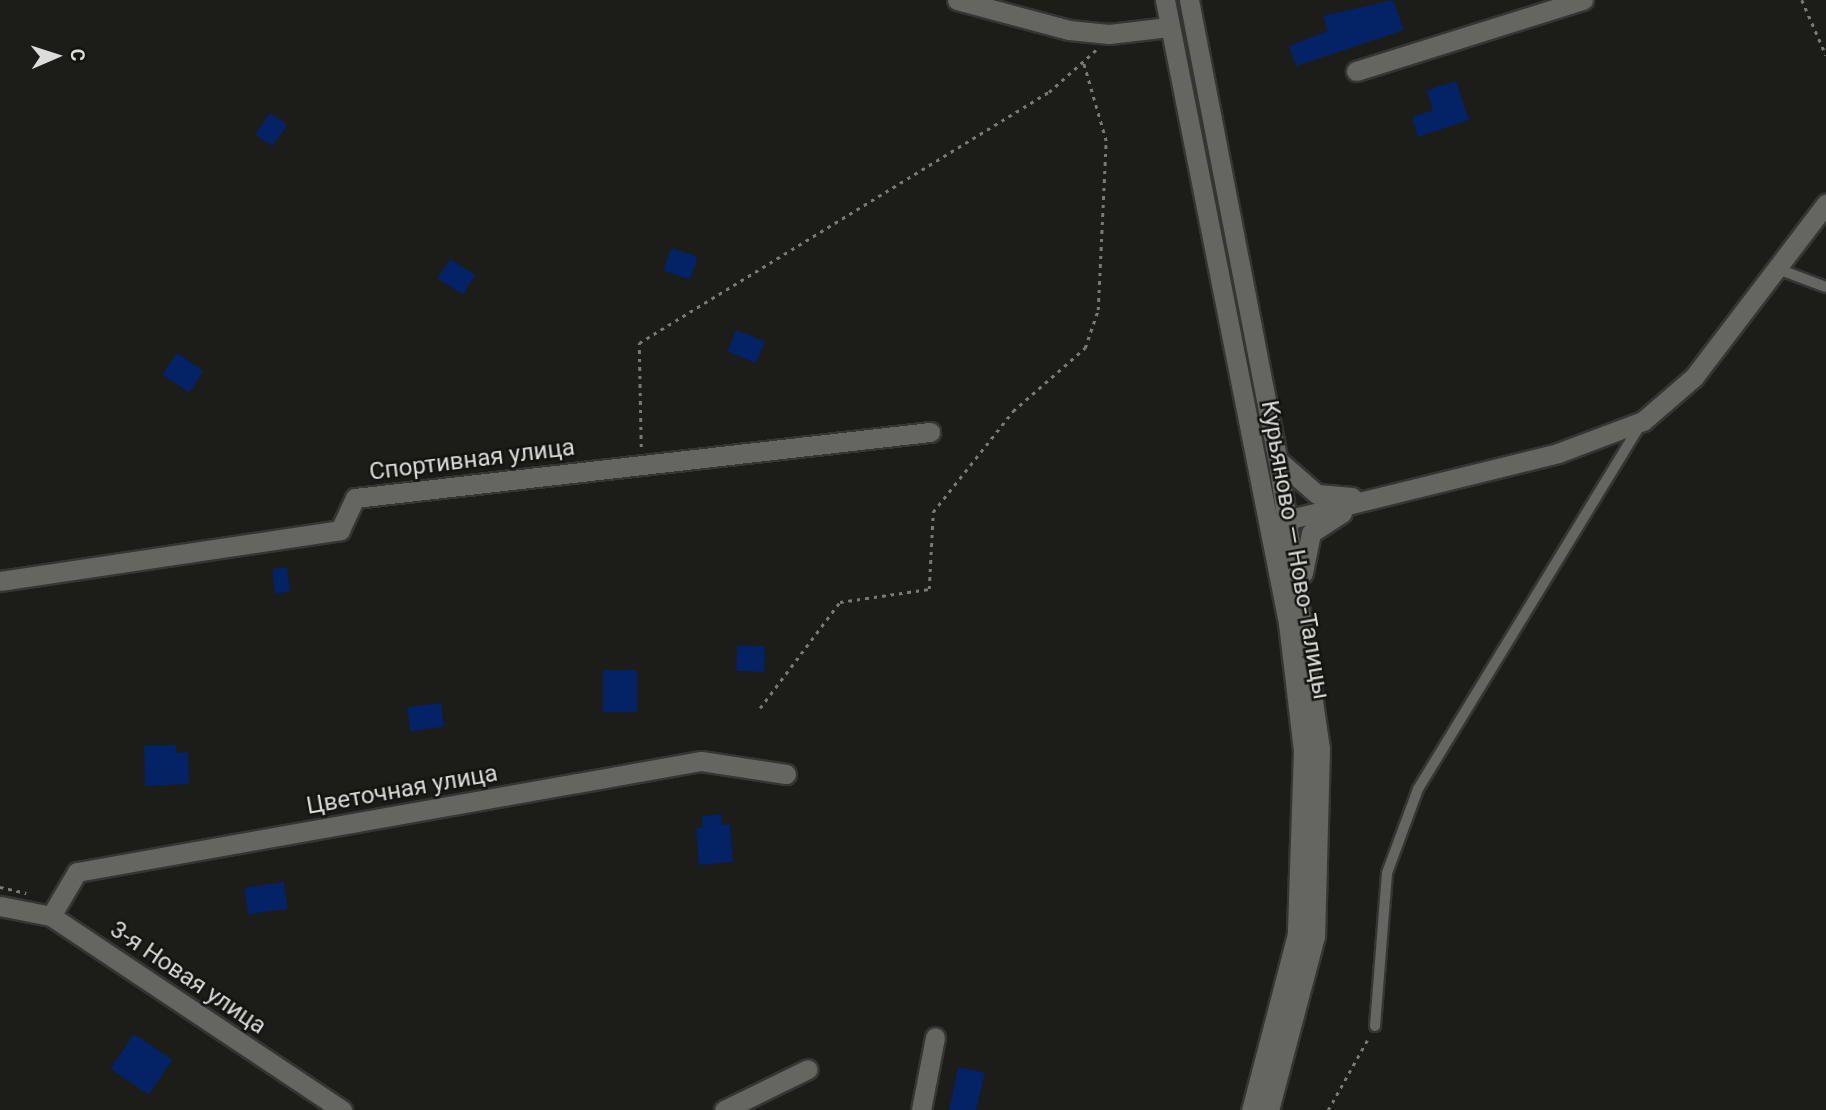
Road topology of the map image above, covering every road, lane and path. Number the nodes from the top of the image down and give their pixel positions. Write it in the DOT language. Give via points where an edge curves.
graph roads {
  1 [pos="957,0"];
  2 [pos="1165,0"];
  3 [pos="1189,0"];
  4 [pos="1583,0"];
  5 [pos="1802,0"];
  6 [pos="1015,8"];
  7 [pos="1169,27"];
  8 [pos="1106,41"];
  9 [pos="1826,55"];
  10 [pos="1083,62"];
  11 [pos="1356,71"];
  12 [pos="1826,204"];
  13 [pos="1778,269"];
  14 [pos="1826,287"];
  15 [pos="1643,421"];
  16 [pos="930,432"];
  17 [pos="1279,461"];
  18 [pos="642,465"];
  19 [pos="1391,494"];
  20 [pos="1289,520"];
  21 [pos="1267,525"];
  22 [pos="0,581"];
  23 [pos="1304,620"];
  24 [pos="760,708"];
  25 [pos="786,774"];
  26 [pos="0,906"];
  27 [pos="51,916"];
  28 [pos="1375,1026"];
  29 [pos="935,1037"];
  30 [pos="808,1069"];
  31 [pos="342,1110"];
  32 [pos="724,1110"];
  33 [pos="921,1110"];
  34 [pos="1251,1110"];
  35 [pos="1269,1110"];
  36 [pos="1328,1110"];
  1 -- 6 [label="main road"];
  2 -- 7 [label="main road, Курьяново — Ново-Талицы"];
  3 -- 17 [label="main road, Курьяново — Ново-Талицы"];
  4 -- 11 [label="main road"];
  5 -- 9 [label="path"];
  6 -- 7 [label="main road" via="1109,34"];
  7 -- 21 [label="main road, Курьяново — Ново-Талицы"];
  8 -- 10 [label="path"];
  10 -- 18 [label="path" via="1049,92 639,343"];
  10 -- 24 [label="path" via="1106,141 1098,310 1085,348 1013,411 933,512 929,589 840,602"];
  12 -- 13 [label="main road"];
  13 -- 14 [label="lane"];
  13 -- 15 [label="main road" via="1694,377"];
  15 -- 19 [label="main road" via="1558,453"];
  15 -- 28 [label="lane" via="1418,789 1387,873"];
  16 -- 18 [label="main road, Спортивная улица"];
  17 -- 19 [label="main road" via="1294,481 1317,494"];
  17 -- 20 [label="main road, Курьяново — Ново-Талицы"];
  18 -- 22 [label="main road, Спортивная улица" via="355,498 340,530"];
  19 -- 20 [label="main road"];
  19 -- 23 [label="main road" via="1333,516 1311,533 1304,556"];
  20 -- 21 [label="main road"];
  20 -- 23 [label="main road, Курьяново — Ново-Талицы"];
  21 -- 34 [label="main road, Курьяново — Ново-Талицы" via="1296,684 1306,808 1290,974"];
  23 -- 35 [label="main road, Курьяново — Ново-Талицы" via="1320,748 1320,876 1308,975"];
  25 -- 27 [label="main road, Цветочная улица" via="701,761 77,873"];
  26 -- 27 [label="main road, 3-я Новая улица"];
  27 -- 31 [label="main road, 3-я Новая улица"];
  28 -- 36 [label="path"];
  29 -- 33 [label="main road"];
  30 -- 32 [label="main road"];
}
